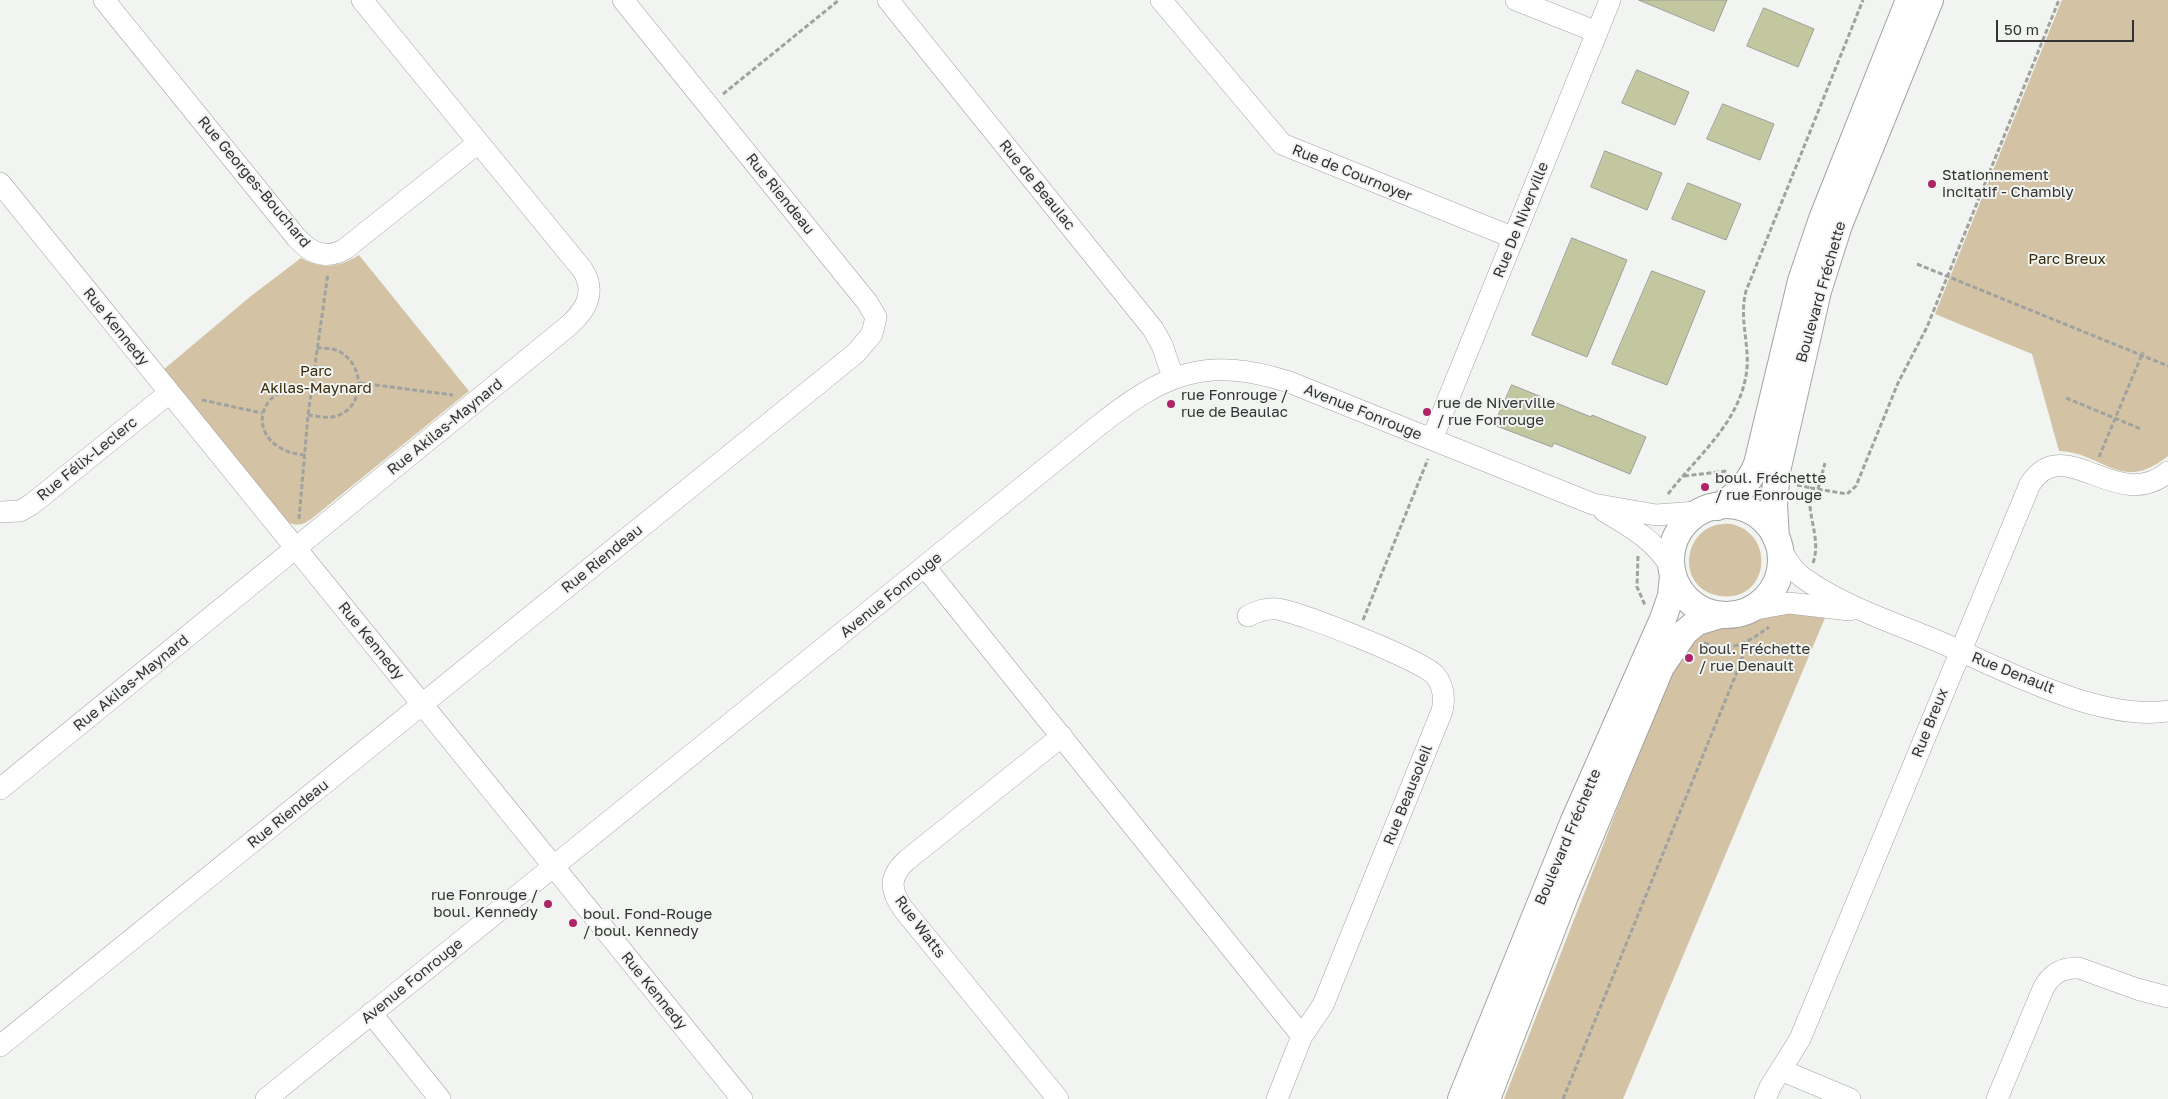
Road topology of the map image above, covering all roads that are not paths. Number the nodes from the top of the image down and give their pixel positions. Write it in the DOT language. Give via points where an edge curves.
graph roads {
  1 [pos="104,0"];
  2 [pos="362,0"];
  3 [pos="623,0"];
  4 [pos="888,0"];
  5 [pos="1161,0"];
  6 [pos="1516,0"];
  7 [pos="1610,0"];
  8 [pos="1909,0"];
  9 [pos="1930,0"];
  10 [pos="1597,32"];
  11 [pos="478,143"];
  12 [pos="0,183"];
  13 [pos="1514,238"];
  14 [pos="1173,377"];
  15 [pos="169,393"];
  16 [pos="1430,449"];
  17 [pos="2168,472"];
  18 [pos="1593,504"];
  19 [pos="1708,509"];
  20 [pos="0,512"];
  21 [pos="1778,543"];
  22 [pos="296,549"];
  23 [pos="925,567"];
  24 [pos="1673,573"];
  25 [pos="1750,610"];
  26 [pos="1863,611"];
  27 [pos="1720,615"];
  28 [pos="1248,616"];
  29 [pos="1959,651"];
  30 [pos="423,704"];
  31 [pos="2168,711"];
  32 [pos="1062,736"];
  33 [pos="0,788"];
  34 [pos="553,867"];
  35 [pos="2168,997"];
  36 [pos="371,1013"];
  37 [pos="1302,1036"];
  38 [pos="0,1046"];
  39 [pos="1782,1070"];
  40 [pos="266,1099"];
  41 [pos="440,1099"];
  42 [pos="742,1099"];
  43 [pos="1058,1099"];
  44 [pos="1277,1099"];
  45 [pos="1461,1099"];
  46 [pos="1486,1099"];
  47 [pos="1765,1099"];
  48 [pos="1850,1099"];
  49 [pos="1997,1099"];
  1 -- 11 [label="street, Rue Georges-Bouchard" via="303,245 314,253 330,255 345,249"];
  2 -- 11 [label="street, Rue Akilas-Maynard"];
  3 -- 30 [label="street, Rue Riendeau" via="867,302 876,317 872,334 848,359"];
  4 -- 14 [label="street, Rue de Beaulac" via="1153,329"];
  5 -- 13 [label="street, Rue de Cournoyer" via="1282,144"];
  6 -- 10 [label="street"];
  7 -- 10 [label="street, Rue De Niverville"];
  8 -- 19 [label="main road, Boulevard Fréchette" via="1801,282 1757,464 1736,495"];
  9 -- 21 [label="main road, Boulevard Fréchette" via="1839,225 1818,292 1777,471 1774,506"];
  10 -- 13 [label="street, Rue De Niverville"];
  11 -- 22 [label="street, Rue Akilas-Maynard" via="582,269 589,289 587,303 575,320"];
  12 -- 15 [label="street, Rue Kennedy"];
  13 -- 16 [label="street, Rue De Niverville"];
  14 -- 16 [label="street, Avenue Fonrouge" via="1224,370 1260,374 1289,382"];
  14 -- 23 [label="street, Avenue Fonrouge" via="1115,412"];
  15 -- 20 [label="street, Rue Félix-Leclerc" via="32,504 20,511"];
  15 -- 22 [label="street, Rue Kennedy"];
  16 -- 18 [label="street, Avenue Fonrouge"];
  17 -- 29 [label="street, Rue Breux" via="2151,483 2135,485 2115,483 2068,464 2052,465 2039,473 2026,492"];
  18 -- 19 [label="street" via="1669,516"];
  18 -- 24 [label="street" via="1643,536 1660,551"];
  19 -- 21 [label="main road" via="1729,506 1749,511 1765,522"];
  19 -- 24 [label="main road" via="1689,519 1678,533 1672,551"];
  21 -- 25 [label="main road" via="1781,559 1778,579 1768,596"];
  21 -- 26 [label="street, Rue Denault" via="1800,576"];
  22 -- 30 [label="street, Rue Kennedy"];
  22 -- 33 [label="street, Rue Akilas-Maynard"];
  23 -- 32 [label="street"];
  23 -- 34 [label="street, Avenue Fonrouge"];
  24 -- 27 [label="main road" via="1677,586 1688,601"];
  24 -- 45 [label="main road, Boulevard Fréchette" via="1671,596 1663,619 1572,823"];
  25 -- 26 [label="street, Rue Denault" via="1789,603"];
  25 -- 27 [label="main road"];
  26 -- 29 [label="street, Rue Denault"];
  27 -- 46 [label="main road, Boulevard Fréchette" via="1697,622 1685,632 1661,667 1568,887"];
  28 -- 37 [label="street, Rue Beausoleil" via="1267,609 1286,611 1356,637 1425,666 1436,676 1444,695 1439,719 1322,1004"];
  29 -- 31 [label="street, Rue Denault" via="2095,705 2139,712"];
  29 -- 39 [label="street, Rue Breux" via="1800,1039"];
  30 -- 34 [label="street, Rue Kennedy"];
  30 -- 38 [label="street, Rue Riendeau"];
  32 -- 37 [label="street"];
  32 -- 43 [label="street, Rue Watts" via="907,860 891,884 904,910"];
  34 -- 36 [label="street, Avenue Fonrouge"];
  34 -- 42 [label="street, Rue Kennedy"];
  35 -- 49 [label="street" via="2079,968 2059,971 2043,989"];
  36 -- 40 [label="street, Avenue Fonrouge"];
  36 -- 41 [label="street"];
  37 -- 44 [label="street, Rue Beausoleil"];
  39 -- 47 [label="street, Rue Breux"];
  39 -- 48 [label="street"];
}
